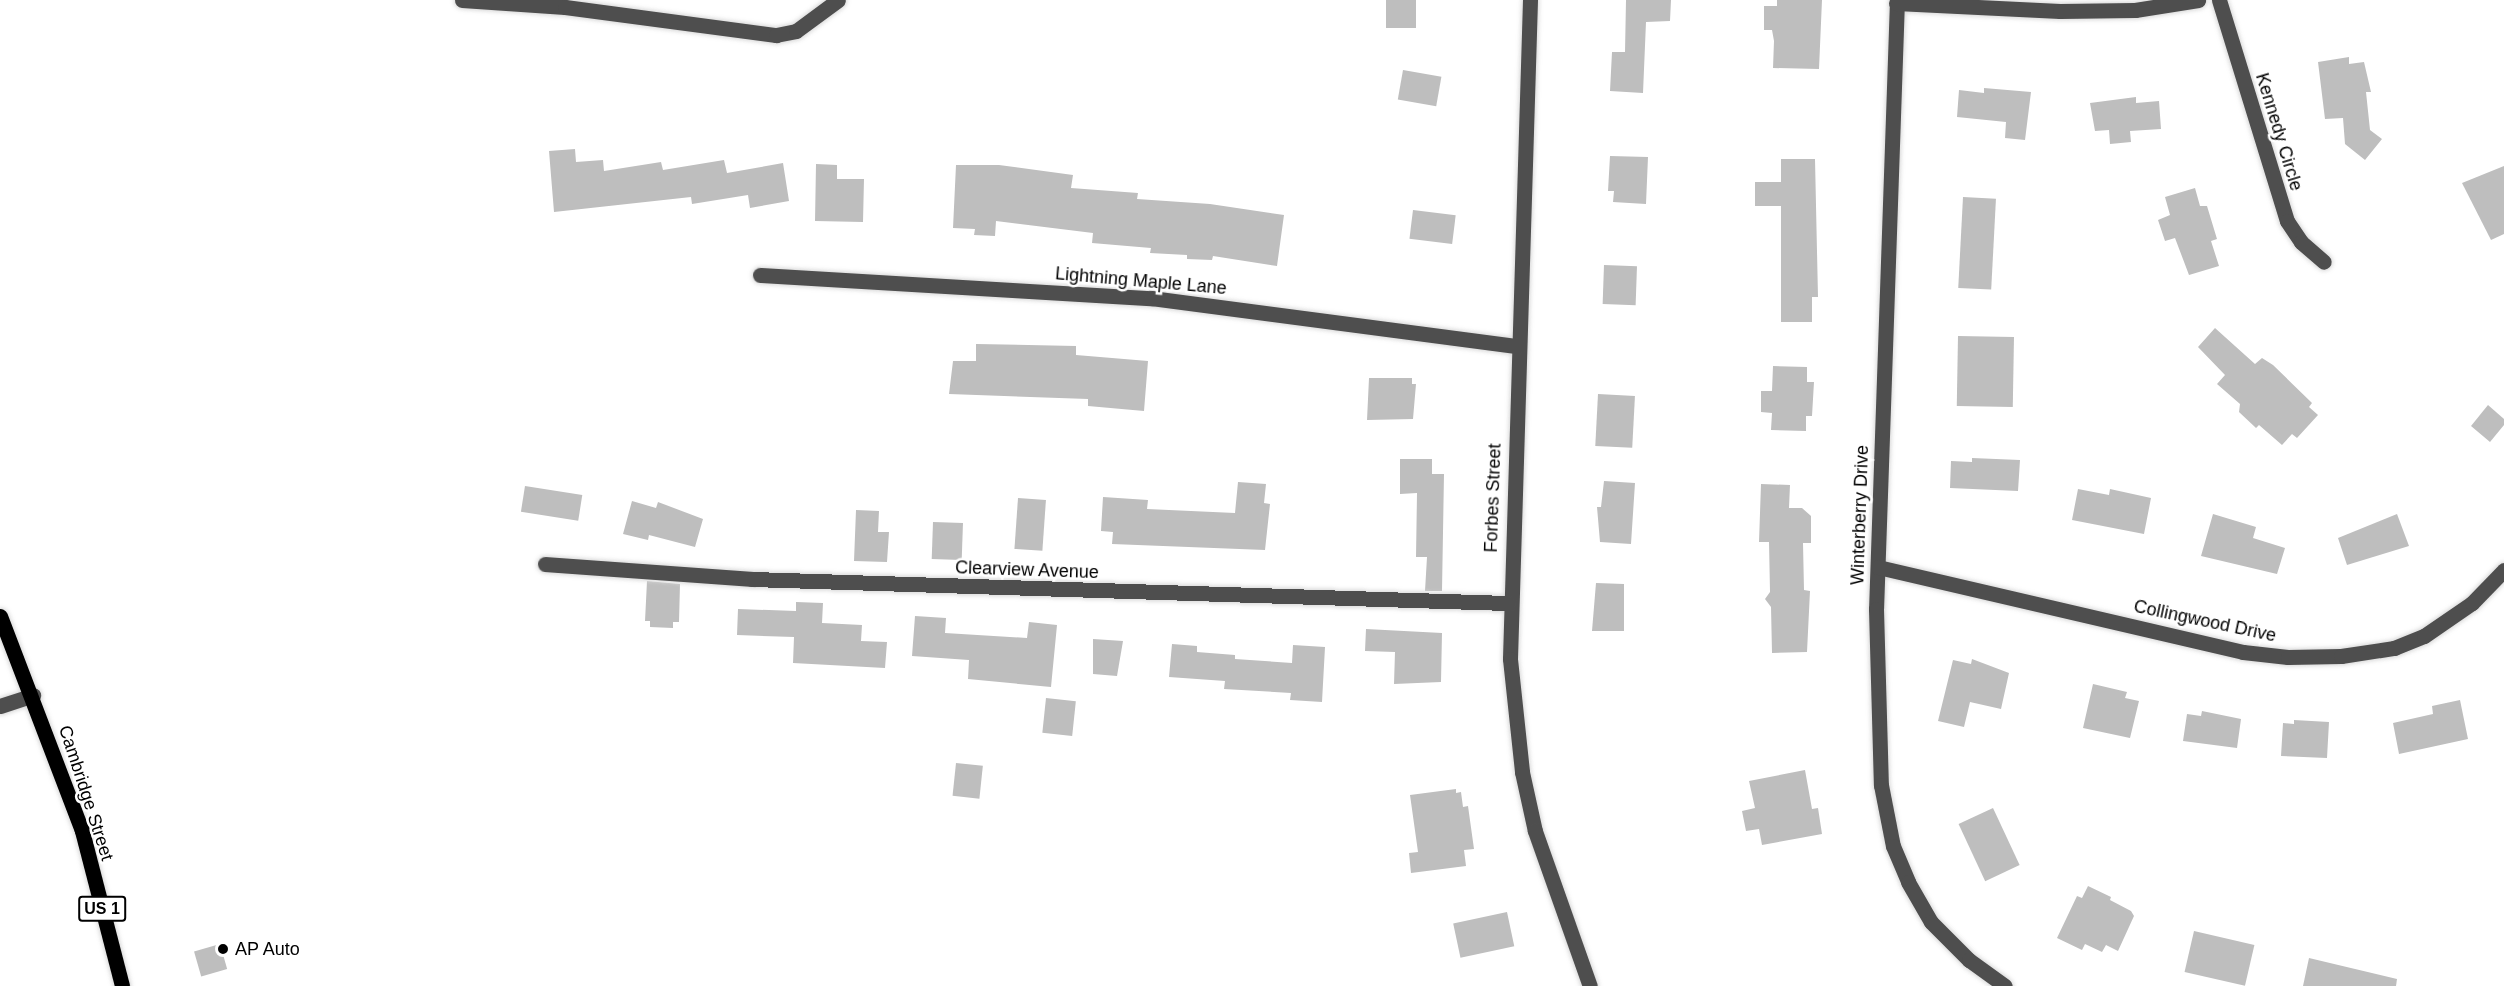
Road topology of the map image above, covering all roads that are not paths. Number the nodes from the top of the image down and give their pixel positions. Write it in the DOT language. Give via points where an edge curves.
graph roads {
  1 [pos="462,0"];
  2 [pos="838,0"];
  3 [pos="1530,0"];
  4 [pos="2198,0"];
  5 [pos="2219,0"];
  6 [pos="1897,1"];
  7 [pos="2324,262"];
  8 [pos="760,275"];
  9 [pos="1518,346"];
  10 [pos="545,564"];
  11 [pos="1878,567"];
  12 [pos="2504,570"];
  13 [pos="1509,603"];
  14 [pos="0,616"];
  15 [pos="33,696"];
  16 [pos="0,706"];
  17 [pos="122,986"];
  18 [pos="1590,986"];
  19 [pos="2005,986"];
  1 -- 2 [label="street" via="565,7 776,35 796,31"];
  3 -- 9 [label="street, Forbes Street"];
  4 -- 6 [label="street" via="2135,10 2082,11"];
  5 -- 7 [label="street, Kennedy Circle" via="2287,221 2301,242"];
  6 -- 11 [label="street, Winterberry Drive"];
  8 -- 9 [label="street, Lightning Maple Lane" via="1151,298"];
  9 -- 13 [label="street, Forbes Street"];
  10 -- 13 [label="street, Clearview Avenue" via="752,579"];
  11 -- 12 [label="street, Collingwood Drive" via="2243,652 2288,657 2341,656 2394,648 2424,636 2472,603"];
  11 -- 19 [label="street, Winterberry Drive" via="1876,696 1881,785 1893,846 1908,882 1932,922 1969,960"];
  13 -- 18 [label="street, Forbes Street" via="1512,690 1522,772 1535,831"];
  14 -- 15 [label="main road, Cambridge Street / US 1"];
  15 -- 16 [label="street"];
  15 -- 17 [label="main road, Cambridge Street / US 1" via="81,831"];
}
